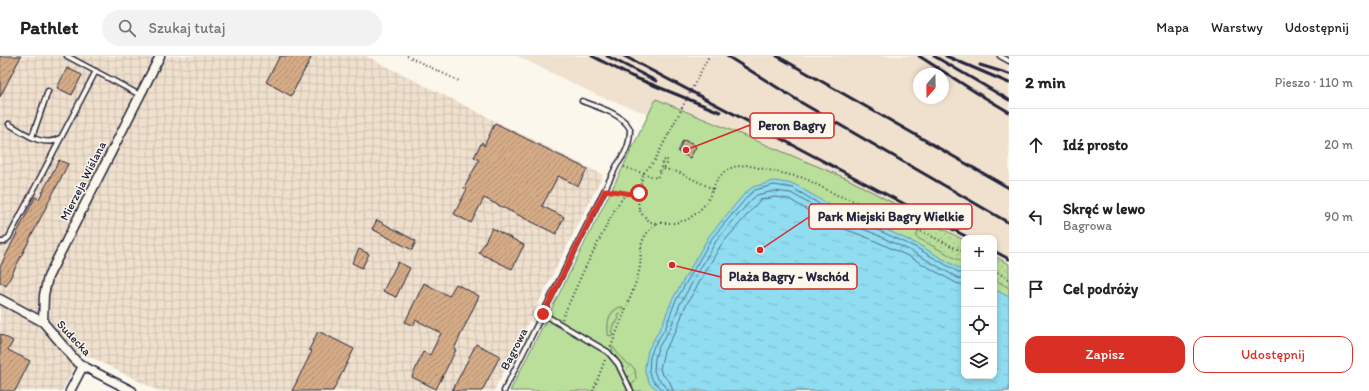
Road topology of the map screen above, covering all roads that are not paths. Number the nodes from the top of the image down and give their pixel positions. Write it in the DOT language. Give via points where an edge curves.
graph roads {
  1 [pos="68,56"];
  2 [pos="160,56"];
  3 [pos="1000,56"];
  4 [pos="1009,61"];
  5 [pos="96,71"];
  6 [pos="48,91"];
  7 [pos="140,95"];
  8 [pos="582,101"];
  9 [pos="9,124"];
  10 [pos="62,136"];
  11 [pos="32,137"];
  12 [pos="0,242"];
  13 [pos="0,299"];
  14 [pos="543,314"];
  15 [pos="43,322"];
  16 [pos="83,366"];
  17 [pos="70,391"];
  18 [pos="132,391"];
  19 [pos="504,391"];
  20 [pos="631,391"];
  1 -- 5 [label="lane"];
  2 -- 7 [label="street, Mierzeja Wiślana"];
  3 -- 4 [label="lane"];
  5 -- 7 [label="lane"];
  5 -- 10 [label="lane"];
  6 -- 11 [label="lane"];
  7 -- 15 [label="street, Mierzeja Wiślana" via="48,277"];
  8 -- 14 [label="lane, Bagrowa" via="617,116 628,125 629,145"];
  9 -- 11 [label="lane"];
  10 -- 11 [label="lane" via="50,142"];
  10 -- 12 [label="lane" via="9,237"];
  13 -- 15 [label="street, Sudecka"];
  14 -- 19 [label="lane, Bagrowa"];
  14 -- 20 [label="lane" via="608,352 618,364"];
  15 -- 16 [label="street, Sudecka"];
  16 -- 17 [label="street"];
  16 -- 18 [label="street, Sudecka"];
}
